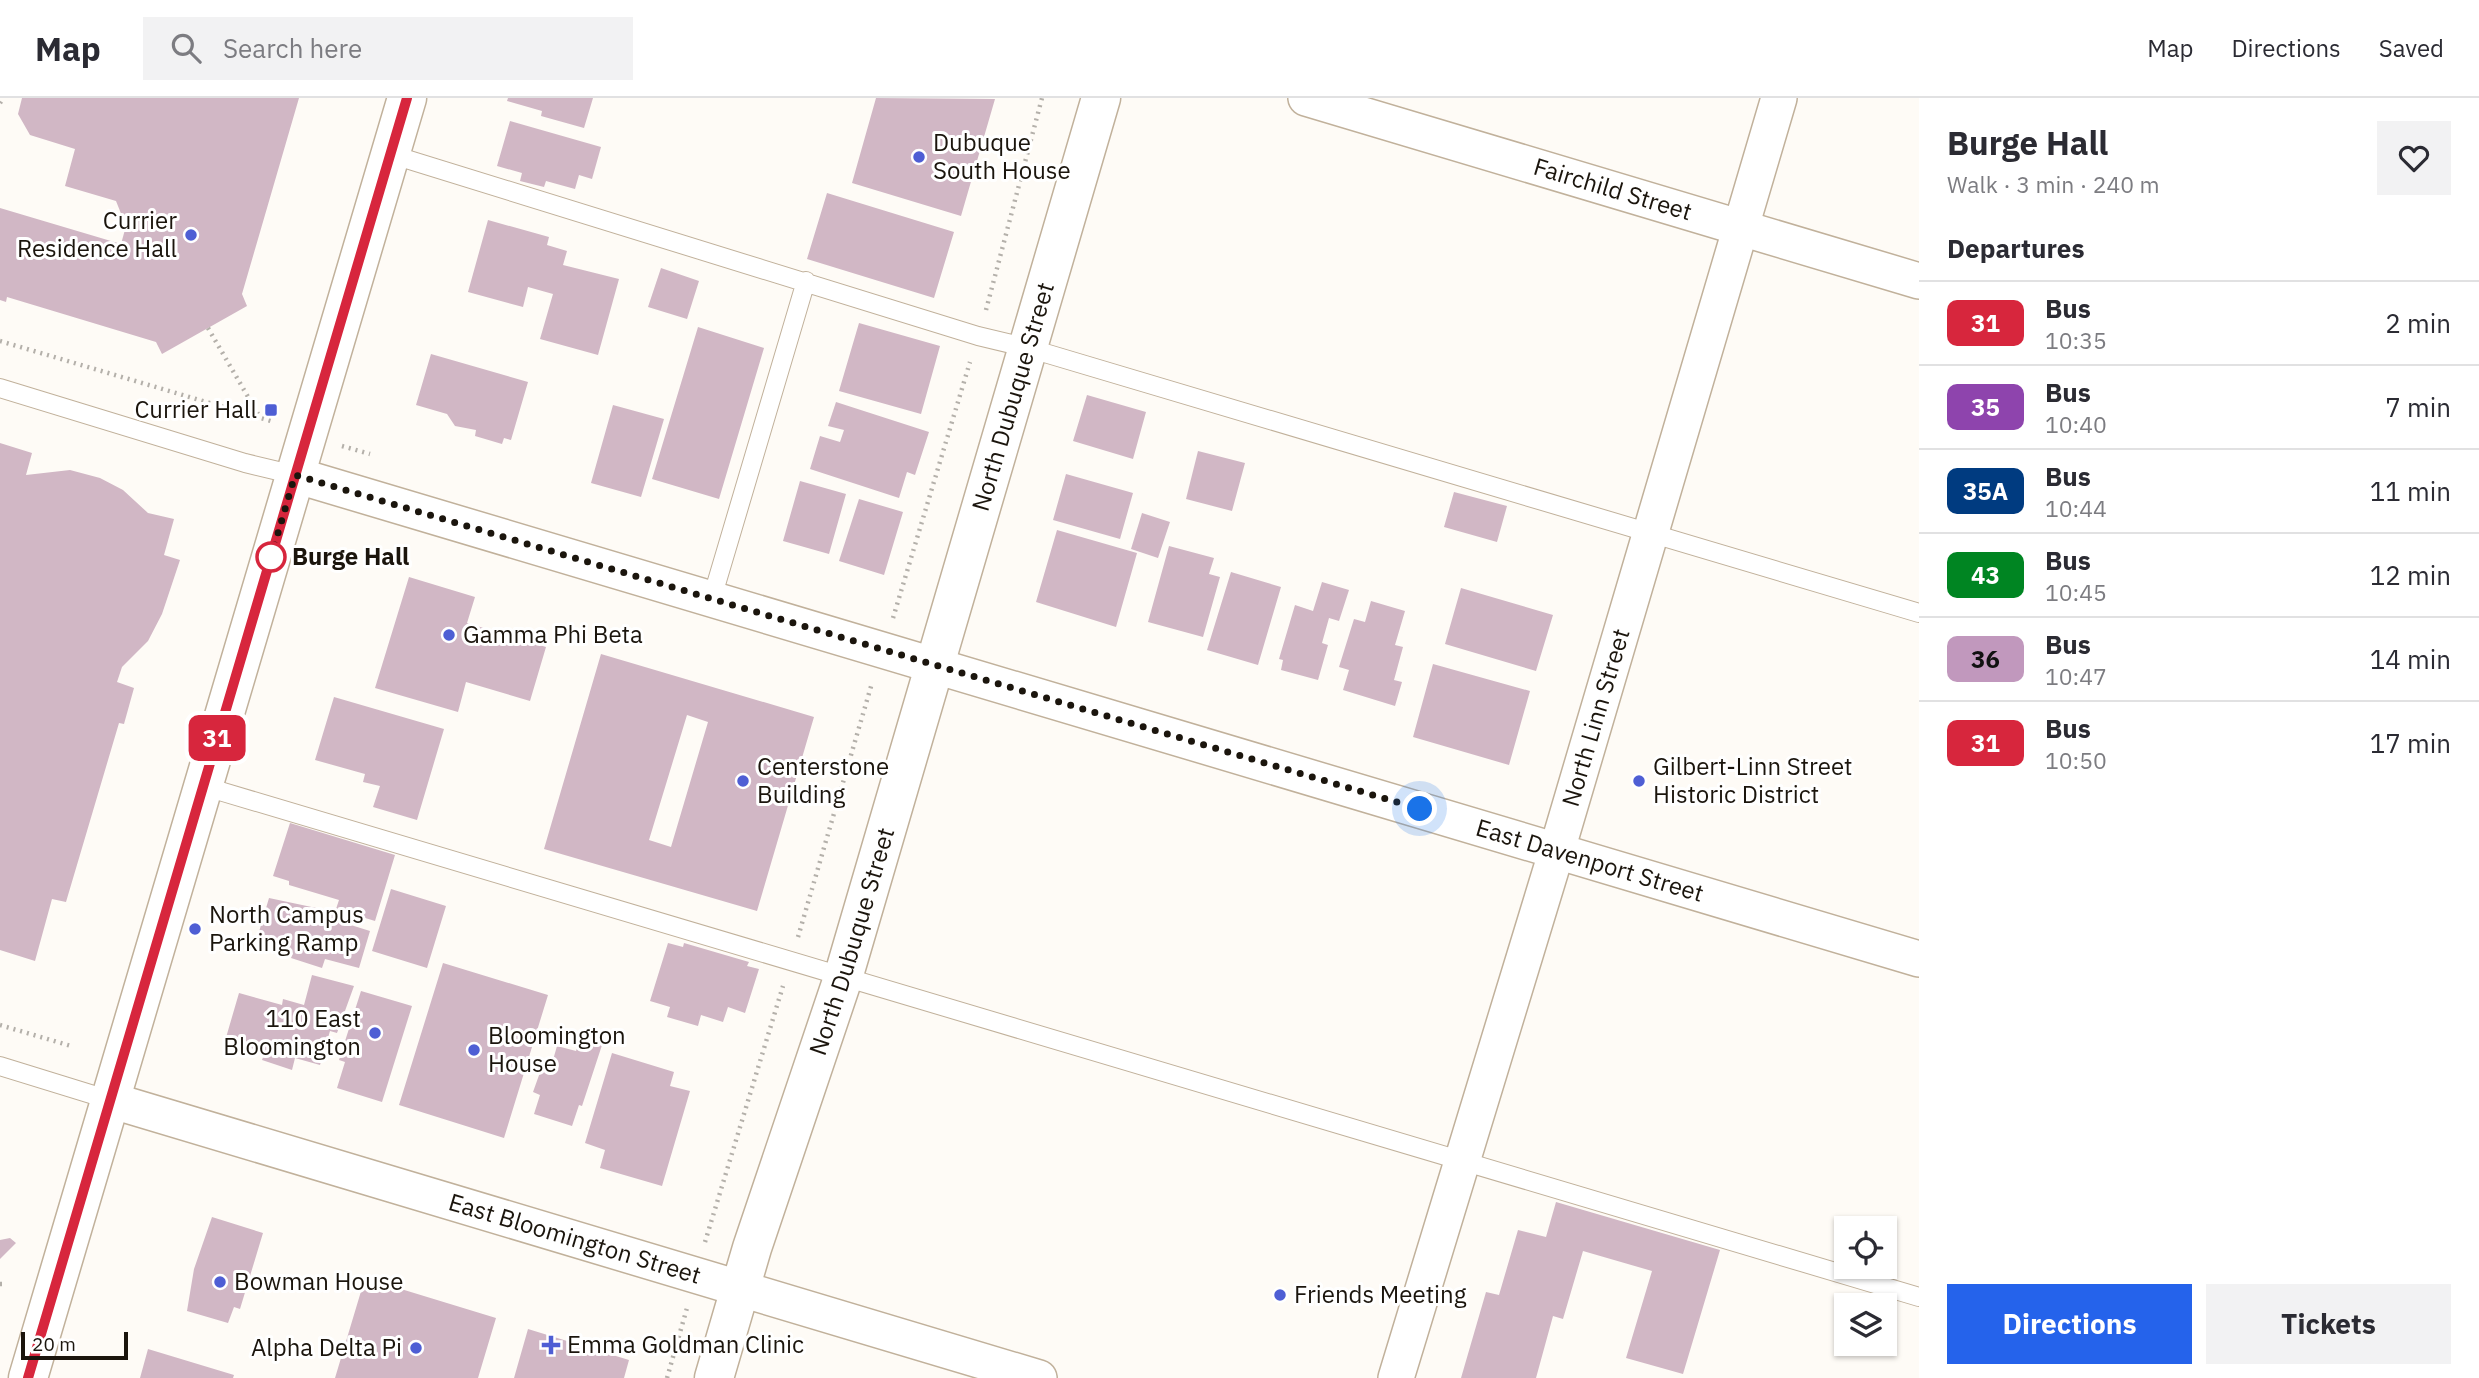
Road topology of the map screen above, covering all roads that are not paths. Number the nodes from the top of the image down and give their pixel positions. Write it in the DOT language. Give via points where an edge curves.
graph roads {
  1 [pos="407,98"];
  2 [pos="1101,98"];
  3 [pos="1306,98"];
  4 [pos="1779,98"];
  5 [pos="390,154"];
  6 [pos="1741,227"];
  7 [pos="806,281"];
  8 [pos="1919,281"];
  9 [pos="1028,348"];
  10 [pos="0,388"];
  11 [pos="295,475"];
  12 [pos="1651,533"];
  13 [pos="712,598"];
  14 [pos="1919,613"];
  15 [pos="934,665"];
  16 [pos="203,786"];
  17 [pos="1557,850"];
  18 [pos="1919,959"];
  19 [pos="843,978"];
  20 [pos="0,1066"];
  21 [pos="110,1100"];
  22 [pos="1462,1162"];
  23 [pos="741,1288"];
  24 [pos="1919,1297"];
  25 [pos="27,1378"];
  26 [pos="714,1378"];
  27 [pos="1039,1378"];
  28 [pos="1396,1378"];
  1 -- 5 [label="street"];
  2 -- 9 [label="street, North Dubuque Street"];
  3 -- 6 [label="street, Fairchild Street"];
  4 -- 6 [label="street, North Linn Street"];
  5 -- 7 [label="lane"];
  5 -- 11 [label="street"];
  6 -- 8 [label="street, Fairchild Street"];
  6 -- 12 [label="street, North Linn Street"];
  7 -- 9 [label="lane"];
  7 -- 13 [label="lane"];
  9 -- 12 [label="lane"];
  9 -- 15 [label="street, North Dubuque Street"];
  10 -- 11 [label="lane"];
  11 -- 13 [label="street, East Davenport Street"];
  11 -- 16 [label="street"];
  12 -- 14 [label="lane"];
  12 -- 17 [label="street, North Linn Street"];
  13 -- 15 [label="street, East Davenport Street"];
  15 -- 17 [label="street, East Davenport Street"];
  15 -- 19 [label="street, North Dubuque Street"];
  16 -- 19 [label="lane"];
  16 -- 21 [label="street"];
  17 -- 18 [label="street, East Davenport Street"];
  17 -- 22 [label="street, North Linn Street"];
  19 -- 22 [label="lane"];
  19 -- 23 [label="street, North Dubuque Street"];
  20 -- 21 [label="lane"];
  21 -- 23 [label="street, East Bloomington Street"];
  21 -- 25 [label="street"];
  22 -- 24 [label="lane"];
  22 -- 28 [label="street, North Linn Street"];
  23 -- 26 [label="street, North Dubuque Street"];
  23 -- 27 [label="street, East Bloomington Street"];
}
